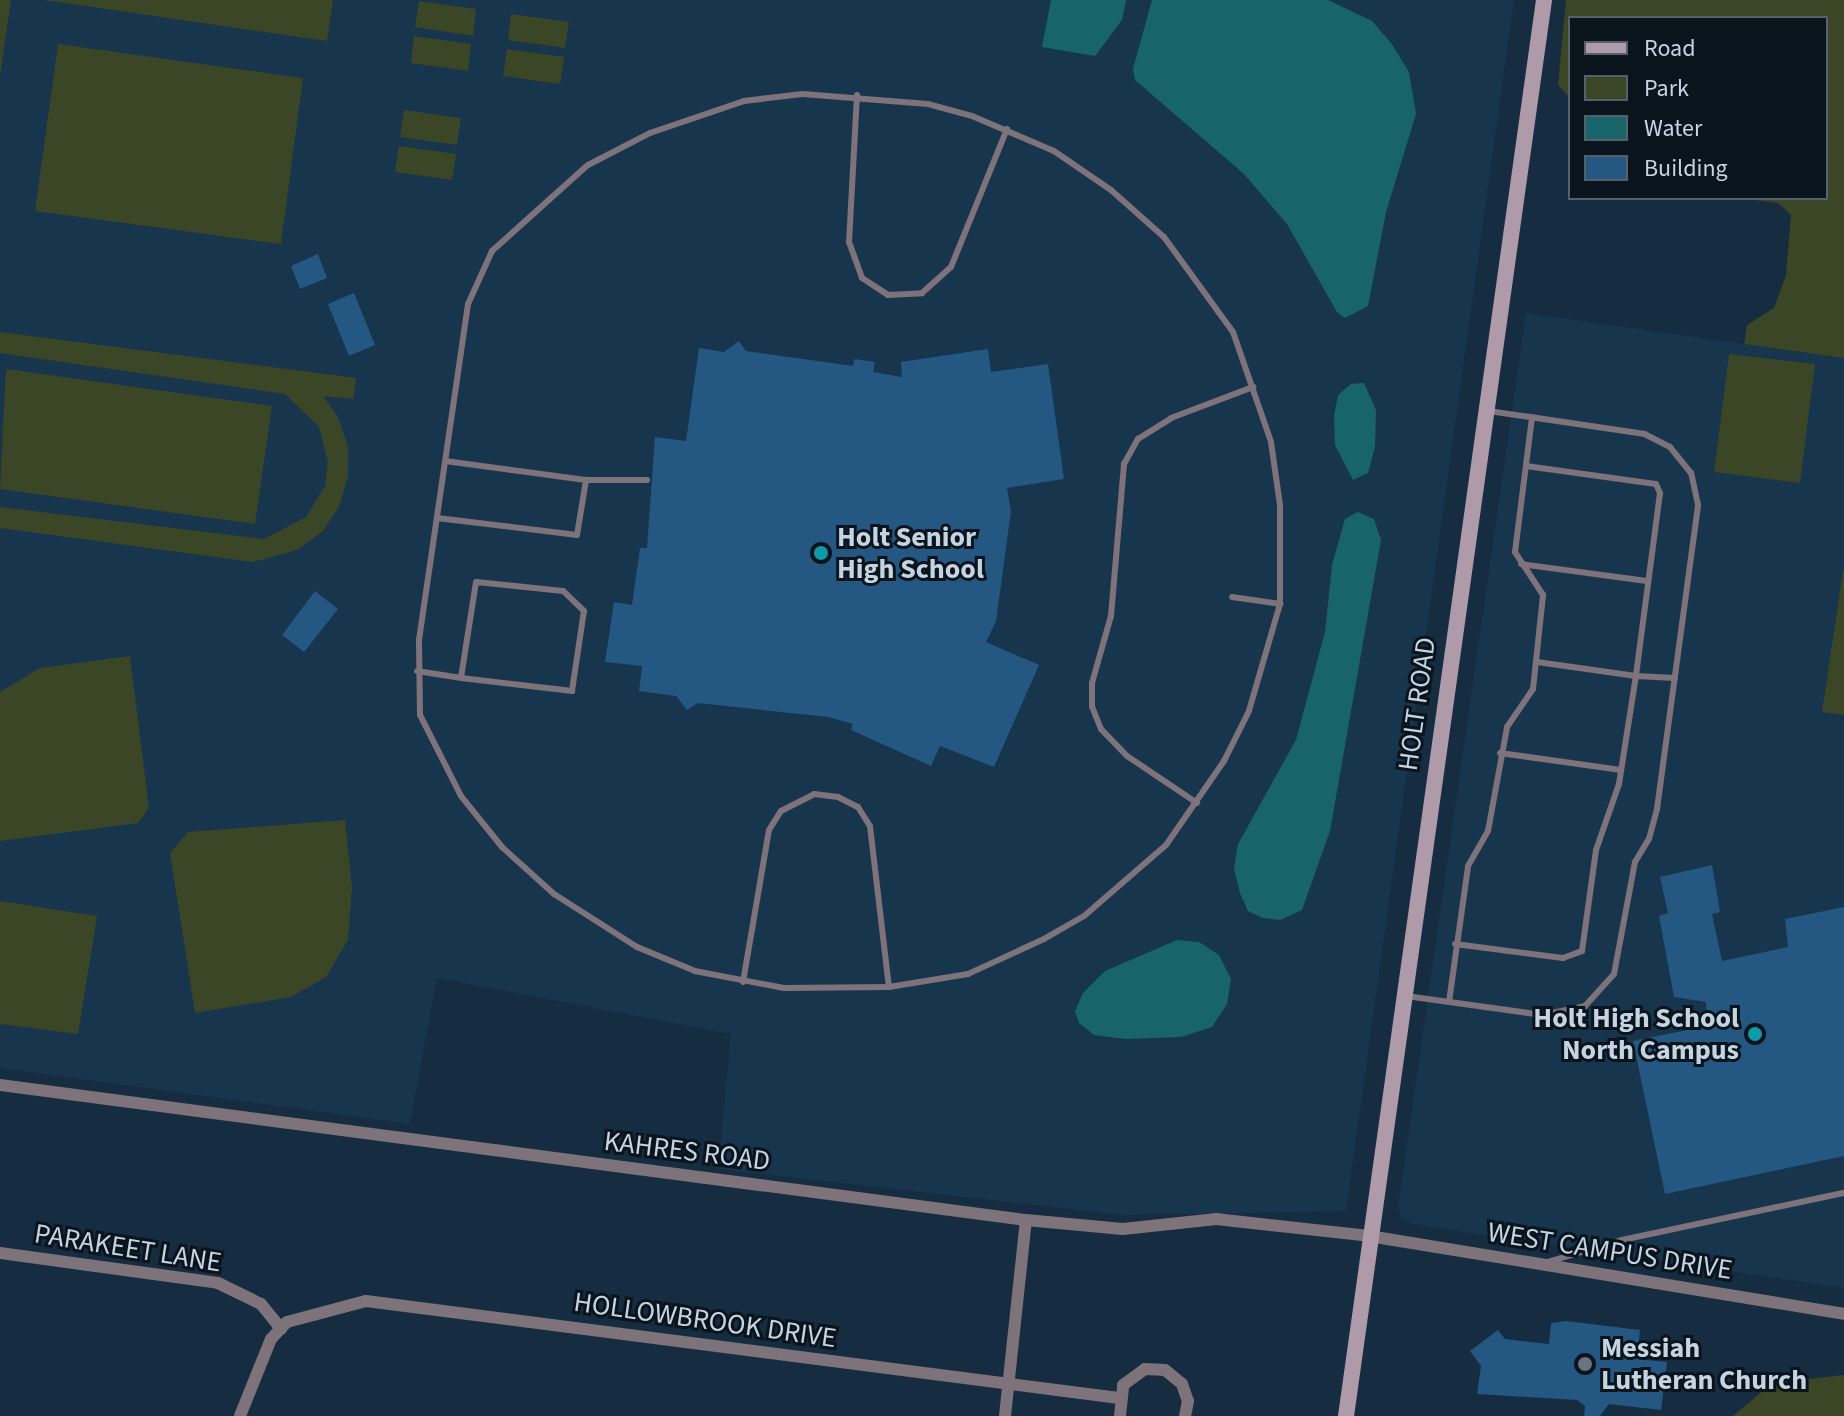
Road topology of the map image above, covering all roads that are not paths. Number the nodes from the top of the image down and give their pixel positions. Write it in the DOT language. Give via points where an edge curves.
graph roads {
  1 [pos="1544,0"];
  2 [pos="857,95"];
  3 [pos="1007,129"];
  4 [pos="1253,387"];
  5 [pos="1484,410"];
  6 [pos="1532,417"];
  7 [pos="445,461"];
  8 [pos="1526,466"];
  9 [pos="586,480"];
  10 [pos="647,480"];
  11 [pos="437,518"];
  12 [pos="1521,564"];
  13 [pos="1647,581"];
  14 [pos="1232,597"];
  15 [pos="1280,604"];
  16 [pos="1537,662"];
  17 [pos="417,671"];
  18 [pos="1636,676"];
  19 [pos="461,678"];
  20 [pos="1675,678"];
  21 [pos="1500,753"];
  22 [pos="1621,770"];
  23 [pos="1197,803"];
  24 [pos="1455,944"];
  25 [pos="743,982"];
  26 [pos="889,987"];
  27 [pos="1402,995"];
  28 [pos="1449,1002"];
  29 [pos="0,1085"];
  30 [pos="1844,1193"];
  31 [pos="1026,1220"];
  32 [pos="1369,1236"];
  33 [pos="0,1253"];
  34 [pos="1542,1265"];
  35 [pos="1844,1314"];
  36 [pos="284,1326"];
  37 [pos="1010,1387"];
  38 [pos="1119,1398"];
  39 [pos="240,1416"];
  40 [pos="1005,1416"];
  41 [pos="1120,1416"];
  42 [pos="1185,1416"];
  43 [pos="1346,1416"];
  1 -- 5 [label="main road, HOLT ROAD"];
  2 -- 3 [label="lane" via="928,104"];
  2 -- 3 [label="lane" via="849,242 862,278 888,295 922,293 951,267"];
  2 -- 7 [label="lane" via="744,101 668,125 588,165 537,206 492,251 468,304"];
  3 -- 4 [label="lane" via="1054,151 1111,190 1164,237 1233,332"];
  4 -- 15 [label="lane" via="1271,442 1280,505"];
  4 -- 23 [label="lane" via="1171,418 1138,439 1124,464 1111,616 1092,683 1092,707 1101,729 1127,756"];
  5 -- 6 [label="lane"];
  5 -- 27 [label="main road, HOLT ROAD"];
  6 -- 8 [label="lane"];
  6 -- 20 [label="lane" via="1658,438 1691,473 1698,505"];
  7 -- 9 [label="lane"];
  7 -- 11 [label="lane"];
  8 -- 12 [label="lane" via="1515,552"];
  8 -- 13 [label="lane" via="1659,487"];
  9 -- 10 [label="lane"];
  9 -- 11 [label="lane" via="577,535"];
  11 -- 17 [label="lane"];
  12 -- 13 [label="lane"];
  12 -- 16 [label="lane" via="1543,595"];
  13 -- 18 [label="lane"];
  14 -- 15 [label="lane"];
  15 -- 23 [label="lane" via="1249,711"];
  16 -- 18 [label="lane"];
  16 -- 21 [label="lane" via="1530,699 1507,727"];
  17 -- 19 [label="lane"];
  17 -- 25 [label="lane" via="420,715 433,748 461,796 520,865 554,894 637,947 695,971"];
  18 -- 20 [label="lane"];
  18 -- 22 [label="lane"];
  19 -- 19 [label="lane" via="572,691 584,611 563,591 476,582"];
  20 -- 28 [label="lane" via="1657,809 1649,839 1635,862 1620,953 1603,992 1585,1006 1543,1015"];
  21 -- 22 [label="lane"];
  21 -- 24 [label="lane" via="1488,831 1468,866"];
  22 -- 24 [label="lane" via="1601,828 1582,951 1563,958"];
  23 -- 26 [label="lane" via="1166,845 1084,916 968,974"];
  24 -- 28 [label="lane"];
  25 -- 26 [label="lane" via="830,991"];
  25 -- 26 [label="lane" via="769,830 781,811 814,794 858,807 870,826"];
  27 -- 28 [label="lane"];
  27 -- 32 [label="main road, HOLT ROAD"];
  29 -- 31 [label="street, KAHRES ROAD"];
  30 -- 34 [label="lane" via="1622,1240"];
  31 -- 32 [label="street, KAHRES ROAD" via="1123,1229 1216,1219"];
  31 -- 37 [label="street"];
  32 -- 34 [label="street, WEST CAMPUS DRIVE"];
  32 -- 43 [label="main road, HOLT ROAD"];
  33 -- 36 [label="street, PARAKEET LANE" via="218,1283 261,1304"];
  34 -- 35 [label="street, WEST CAMPUS DRIVE"];
  36 -- 37 [label="street, HOLLOWBROOK DRIVE" via="366,1301"];
  36 -- 39 [label="street" via="259,1364"];
  37 -- 38 [label="street, HOLLOWBROOK DRIVE"];
  37 -- 40 [label="street"];
  38 -- 41 [label="street"];
  38 -- 42 [label="street" via="1133,1374 1165,1370 1182,1384 1188,1401"];
}
